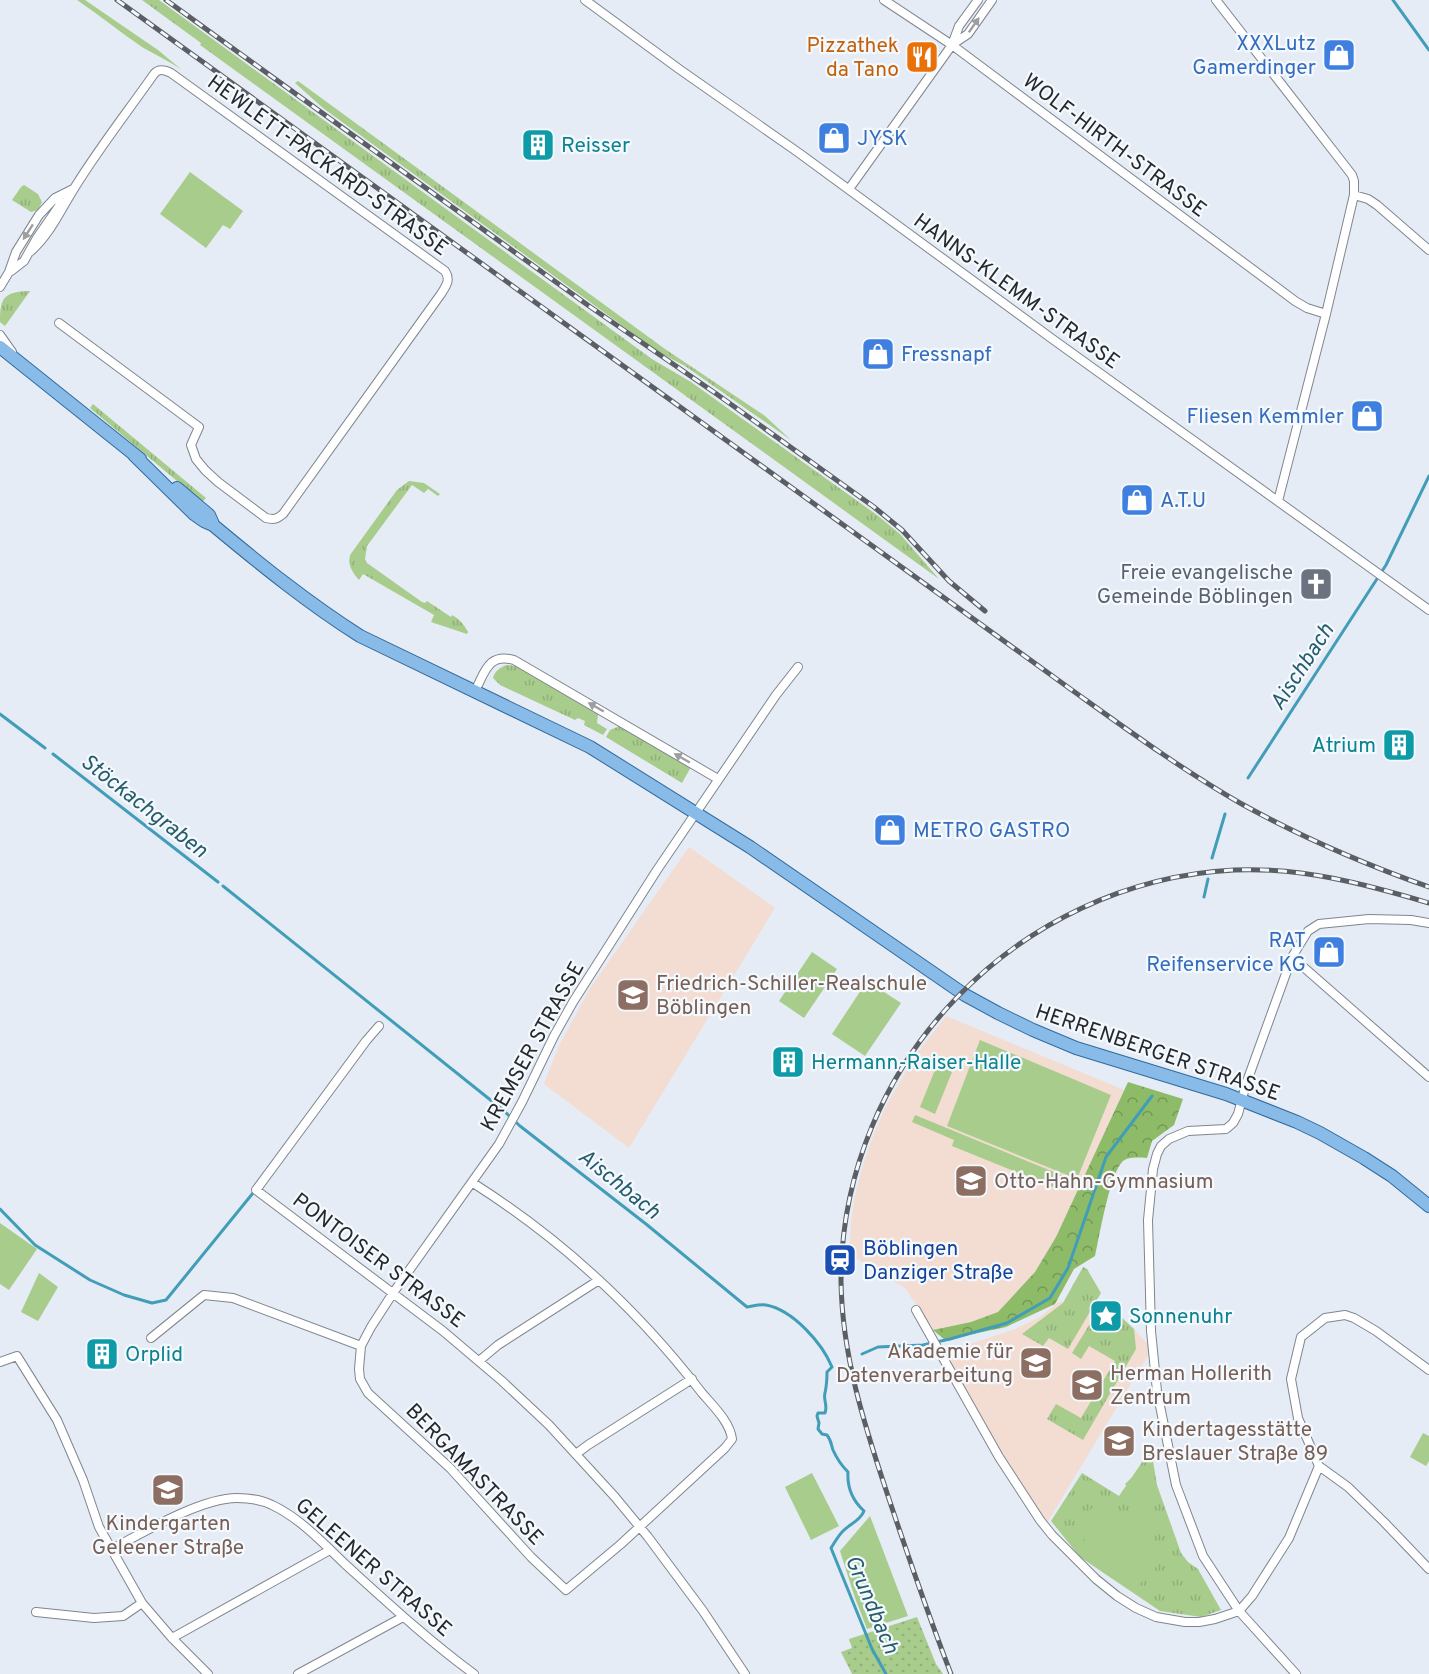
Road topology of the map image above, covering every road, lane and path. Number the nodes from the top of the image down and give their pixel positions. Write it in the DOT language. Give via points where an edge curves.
graph roads {
  1 [pos="585,0"];
  2 [pos="885,0"];
  3 [pos="978,0"];
  4 [pos="992,0"];
  5 [pos="1216,0"];
  6 [pos="952,45"];
  7 [pos="73,189"];
  8 [pos="849,189"];
  9 [pos="1354,195"];
  10 [pos="60,201"];
  11 [pos="1429,250"];
  12 [pos="31,251"];
  13 [pos="9,272"];
  14 [pos="0,288"];
  15 [pos="1326,314"];
  16 [pos="59,323"];
  17 [pos="0,335"];
  18 [pos="0,347"];
  19 [pos="20,363"];
  20 [pos="1278,501"];
  21 [pos="1429,610"];
  22 [pos="798,668"];
  23 [pos="475,691"];
  24 [pos="718,779"];
  25 [pos="696,812"];
  26 [pos="1429,923"];
  27 [pos="1292,957"];
  28 [pos="379,1026"];
  29 [pos="1429,1077"];
  30 [pos="1242,1100"];
  31 [pos="473,1183"];
  32 [pos="1429,1206"];
  33 [pos="599,1280"];
  34 [pos="393,1293"];
  35 [pos="916,1310"];
  36 [pos="151,1338"];
  37 [pos="362,1346"];
  38 [pos="479,1361"];
  39 [pos="0,1362"];
  40 [pos="1429,1370"];
  41 [pos="692,1379"];
  42 [pos="576,1454"];
  43 [pos="1319,1467"];
  44 [pos="640,1527"];
  45 [pos="112,1549"];
  46 [pos="330,1550"];
  47 [pos="1429,1569"];
  48 [pos="142,1603"];
  49 [pos="1239,1611"];
  50 [pos="36,1612"];
  51 [pos="403,1617"];
  52 [pos="172,1638"];
  53 [pos="208,1674"];
  54 [pos="298,1674"];
  55 [pos="474,1674"];
  56 [pos="745,1674"];
  57 [pos="1296,1674"];
  1 -- 8 [label="street, HANNS-KLEMM-STRASSE"];
  2 -- 6 [label="street, WOLF-HIRTH-STRASSE"];
  3 -- 6 [label="street" via="959,26"];
  6 -- 4 [label="street, one-way" via="968,34"];
  5 -- 9 [label="street" via="1352,175"];
  6 -- 8 [label="street"];
  6 -- 15 [label="street, WOLF-HIRTH-STRASSE" via="1295,301"];
  7 -- 12 [label="street, HEWLETT-PACKARD-STRASSE" via="53,225"];
  7 -- 13 [label="street, HEWLETT-PACKARD-STRASSE, one-way" via="55,198 39,215 16,252"];
  7 -- 16 [label="street, HEWLETT-PACKARD-STRASSE" via="154,74 164,70 445,271 448,281 283,514 272,520 218,482 196,459 191,445 199,427"];
  8 -- 20 [label="street, HANNS-KLEMM-STRASSE"];
  9 -- 11 [label="street" via="1377,205"];
  9 -- 15 [label="street"];
  10 -- 12 [label="street, HEWLETT-PACKARD-STRASSE"];
  12 -- 13 [label="street, HEWLETT-PACKARD-STRASSE"];
  13 -- 14 [label="street, HEWLETT-PACKARD-STRASSE"];
  15 -- 20 [label="street"];
  17 -- 19 [label="street"];
  18 -- 19 [label="main road, HERRENBERGER STRASSE"];
  19 -- 23 [label="main road, HERRENBERGER STRASSE" via="134,455 194,514 328,616 360,636"];
  20 -- 21 [label="street, HANNS-KLEMM-STRASSE"];
  22 -- 24 [label="street"];
  24 -- 23 [label="street, one-way" via="514,660 496,659 490,663"];
  23 -- 25 [label="main road, HERRENBERGER STRASSE" via="590,747"];
  24 -- 25 [label="street"];
  25 -- 30 [label="main road, HERRENBERGER STRASSE" via="998,1013 1076,1048"];
  25 -- 31 [label="street, KREMSER STRASSE" via="573,1002 510,1125"];
  26 -- 27 [label="street" via="1369,919 1319,924 1308,931"];
  27 -- 29 [label="street"];
  27 -- 30 [label="street"];
  28 -- 34 [label="street, PONTOISER STRASSE" via="256,1190"];
  30 -- 32 [label="main road, HERRENBERGER STRASSE" via="1347,1148 1392,1176"];
  30 -- 49 [label="street" via="1236,1118 1226,1129 1188,1131 1161,1146 1153,1169 1148,1220 1154,1376 1176,1485 1203,1556"];
  31 -- 33 [label="street" via="526,1220"];
  31 -- 34 [label="street, KREMSER STRASSE"];
  33 -- 38 [label="street"];
  33 -- 41 [label="street"];
  34 -- 37 [label="street, BERGAMASTRASSE"];
  34 -- 38 [label="street, PONTOISER STRASSE"];
  35 -- 49 [label="street" via="999,1457 1040,1520 1096,1579 1136,1608 1156,1617 1199,1622"];
  36 -- 37 [label="street" via="204,1294 232,1298"];
  37 -- 44 [label="street, BERGAMASTRASSE" via="360,1378 368,1393 450,1468 566,1590"];
  38 -- 42 [label="street, PONTOISER STRASSE"];
  39 -- 45 [label="street" via="17,1356 52,1412 79,1470 99,1527"];
  40 -- 43 [label="street" via="1354,1317 1324,1318 1300,1337 1291,1379 1298,1418"];
  41 -- 42 [label="street"];
  41 -- 44 [label="street" via="729,1429 732,1439"];
  42 -- 44 [label="street, PONTOISER STRASSE"];
  43 -- 47 [label="street" via="1348,1487"];
  43 -- 49 [label="street" via="1289,1538"];
  44 -- 56 [label="street, PONTOISER STRASSE"];
  45 -- 46 [label="street, GELEENER STRASSE" via="194,1508 238,1498 259,1500 279,1509"];
  45 -- 48 [label="street"];
  46 -- 51 [label="street, GELEENER STRASSE"];
  46 -- 52 [label="street"];
  48 -- 50 [label="street" via="123,1616 94,1618"];
  48 -- 52 [label="street"];
  49 -- 57 [label="street"];
  51 -- 54 [label="street"];
  51 -- 55 [label="street, GELEENER STRASSE"];
  52 -- 53 [label="street"];
}
